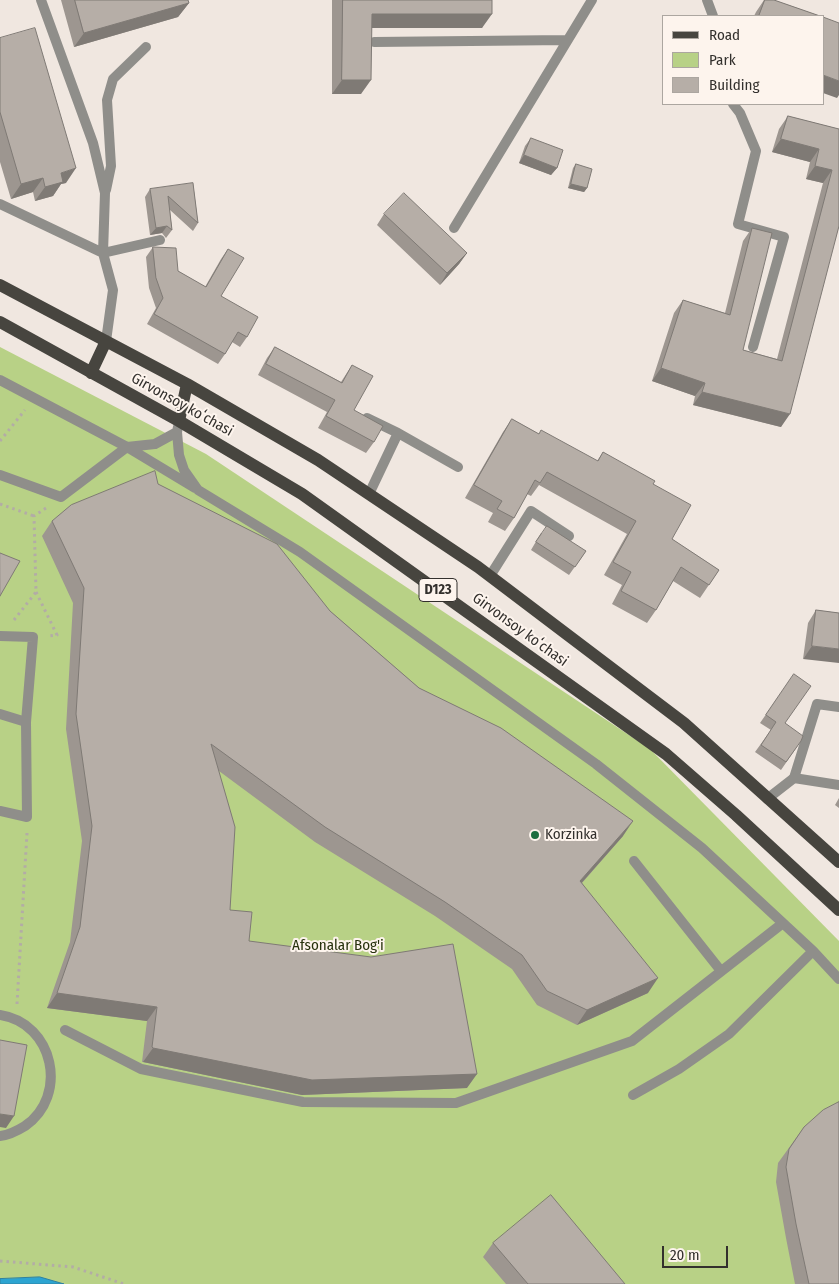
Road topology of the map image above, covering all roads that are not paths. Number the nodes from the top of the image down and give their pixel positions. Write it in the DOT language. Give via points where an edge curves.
graph roads {
  1 [pos="41,0"];
  2 [pos="592,0"];
  3 [pos="707,0"];
  4 [pos="713,15"];
  5 [pos="568,40"];
  6 [pos="374,42"];
  7 [pos="146,47"];
  8 [pos="734,105"];
  9 [pos="105,193"];
  10 [pos="0,204"];
  11 [pos="454,228"];
  12 [pos="160,240"];
  13 [pos="103,253"];
  14 [pos="0,285"];
  15 [pos="0,322"];
  16 [pos="106,341"];
  17 [pos="753,347"];
  18 [pos="91,373"];
  19 [pos="0,380"];
  20 [pos="187,384"];
  21 [pos="367,418"];
  22 [pos="178,426"];
  23 [pos="398,433"];
  24 [pos="126,447"];
  25 [pos="458,467"];
  26 [pos="0,475"];
  27 [pos="198,490"];
  28 [pos="369,494"];
  29 [pos="569,536"];
  30 [pos="490,576"];
  31 [pos="0,636"];
  32 [pos="839,708"];
  33 [pos="0,714"];
  34 [pos="26,722"];
  35 [pos="794,778"];
  36 [pos="839,785"];
  37 [pos="767,799"];
  38 [pos="0,811"];
  39 [pos="634,861"];
  40 [pos="839,862"];
  41 [pos="839,910"];
  42 [pos="783,923"];
  43 [pos="813,950"];
  44 [pos="721,971"];
  45 [pos="839,979"];
  46 [pos="0,1015"];
  47 [pos="66,1030"];
  48 [pos="633,1095"];
  49 [pos="0,1136"];
  1 -- 9 [label="street" via="93,143"];
  2 -- 5 [label="street"];
  3 -- 4 [label="street"];
  5 -- 6 [label="street"];
  5 -- 11 [label="street"];
  7 -- 9 [label="street" via="113,79 107,100 111,166"];
  8 -- 17 [label="street" via="756,151 738,224 784,237"];
  9 -- 13 [label="street"];
  10 -- 13 [label="street"];
  12 -- 13 [label="street"];
  13 -- 16 [label="street" via="113,290"];
  14 -- 16 [label="main road, Girvonsoy koʻchasi / D123"];
  15 -- 18 [label="main road, Girvonsoy koʻchasi / D123"];
  16 -- 18 [label="main road"];
  16 -- 20 [label="main road, Girvonsoy koʻchasi / D123"];
  18 -- 22 [label="main road, Girvonsoy koʻchasi / D123"];
  19 -- 24 [label="street"];
  20 -- 22 [label="main road"];
  20 -- 28 [label="main road, Girvonsoy koʻchasi / D123" via="318,460"];
  21 -- 23 [label="street"];
  22 -- 24 [label="street" via="156,444"];
  22 -- 27 [label="street" via="179,455 184,470"];
  22 -- 41 [label="main road, Girvonsoy koʻchasi / D123" via="302,494 666,754"];
  23 -- 25 [label="street"];
  23 -- 28 [label="street"];
  24 -- 26 [label="street" via="60,497"];
  24 -- 27 [label="street"];
  27 -- 42 [label="street" via="300,552 596,764 702,848"];
  28 -- 30 [label="main road, Girvonsoy koʻchasi / D123"];
  29 -- 30 [label="street" via="530,511"];
  30 -- 37 [label="main road, Girvonsoy koʻchasi / D123" via="684,723"];
  31 -- 34 [label="street" via="33,637"];
  32 -- 35 [label="street" via="817,704"];
  33 -- 34 [label="street"];
  34 -- 38 [label="street" via="27,817"];
  35 -- 36 [label="street"];
  35 -- 37 [label="street"];
  37 -- 40 [label="main road, Girvonsoy koʻchasi / D123"];
  39 -- 44 [label="street"];
  42 -- 43 [label="street"];
  42 -- 44 [label="street"];
  43 -- 45 [label="street"];
  43 -- 48 [label="street" via="729,1034 679,1069"];
  44 -- 47 [label="street" via="632,1042 456,1103 303,1102 141,1069"];
  46 -- 49 [label="street" via="16,1020 33,1032 45,1048 52,1075 46,1102 38,1114 17,1131"];
}
